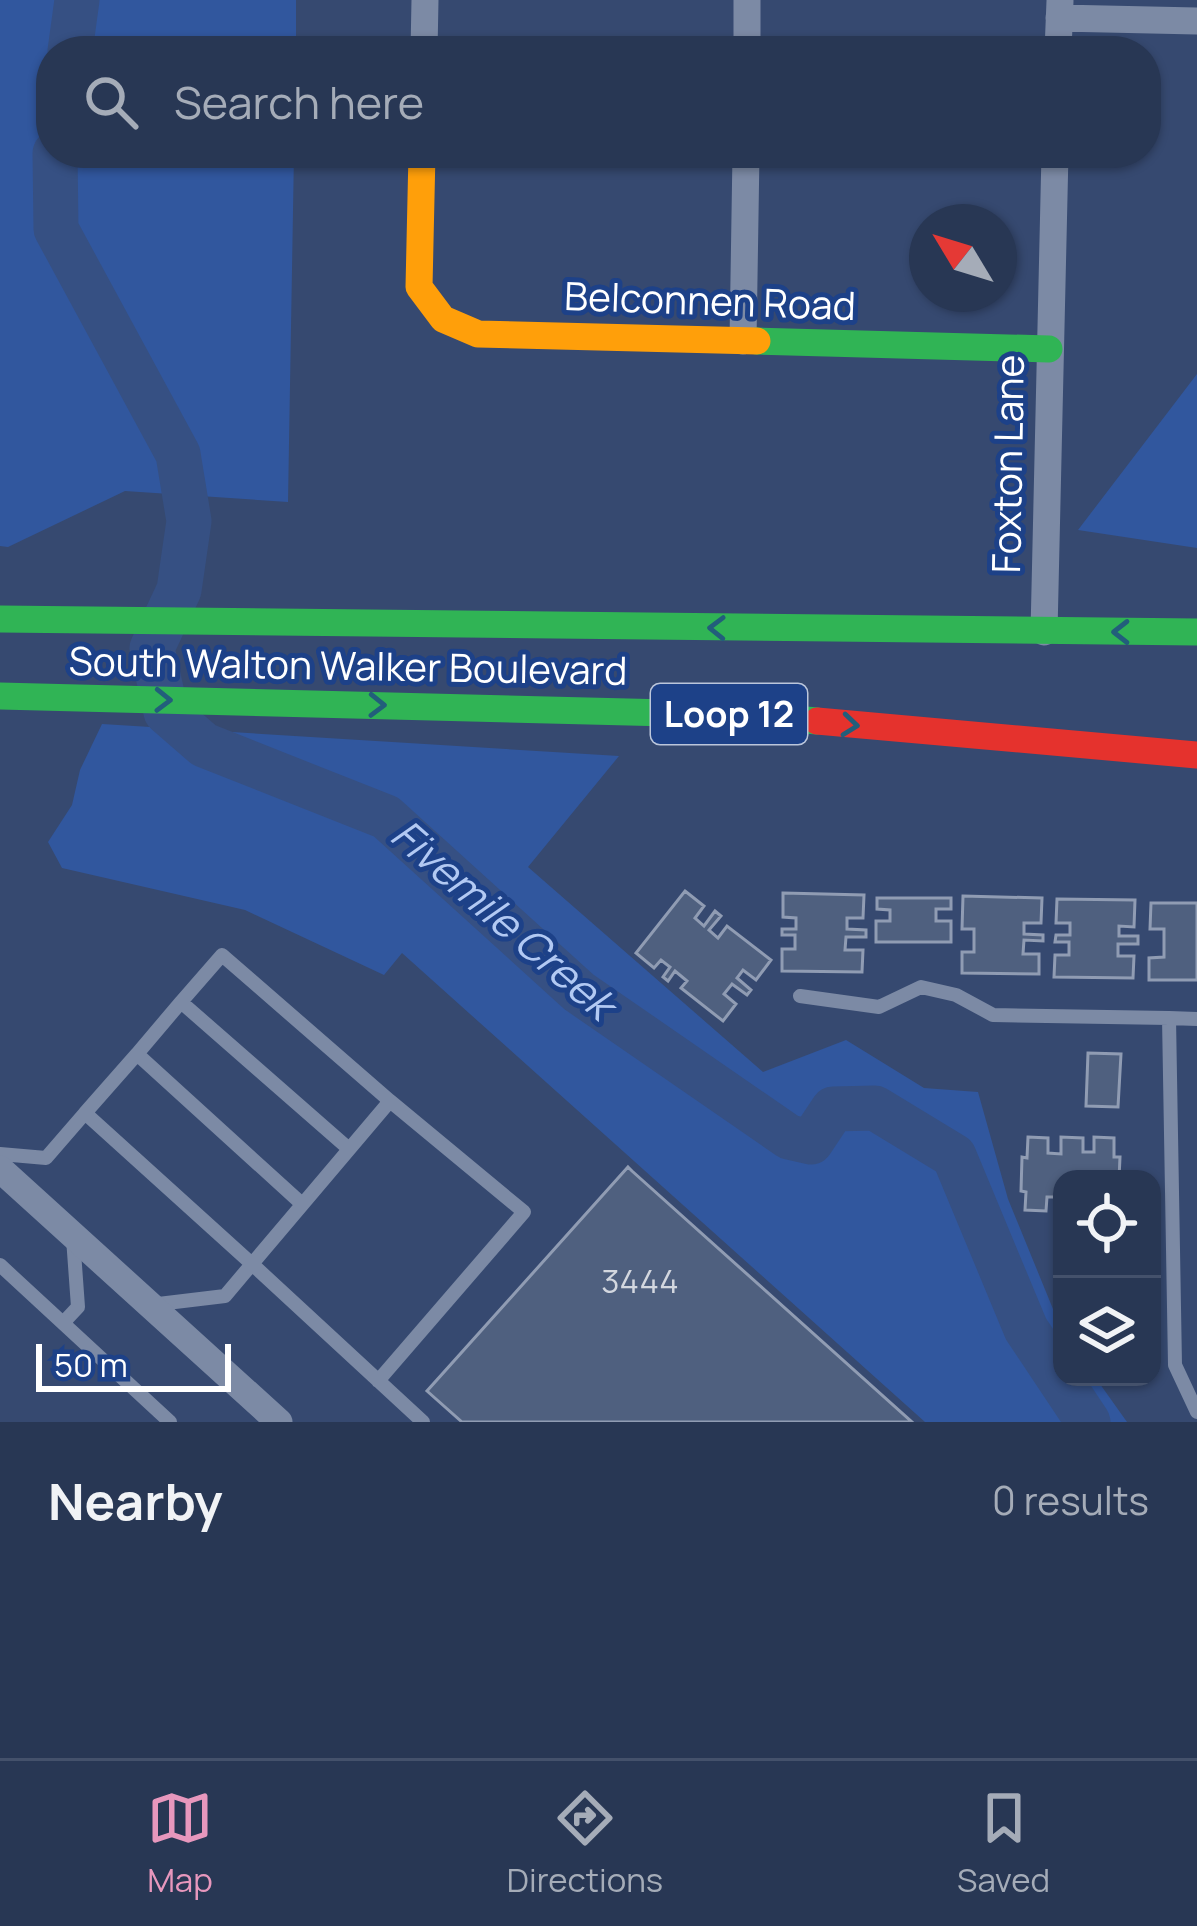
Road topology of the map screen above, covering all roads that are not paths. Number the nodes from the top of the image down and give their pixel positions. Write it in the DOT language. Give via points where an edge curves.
graph roads {
  1 [pos="425,0"];
  2 [pos="747,0"];
  3 [pos="1059,9"];
  4 [pos="1197,21"];
  5 [pos="424,36"];
  6 [pos="747,36"];
  7 [pos="422,168"];
  8 [pos="746,168"];
  9 [pos="1055,168"];
  10 [pos="743,341"];
  11 [pos="1049,349"];
  12 [pos="0,619"];
  13 [pos="1044,632"];
  14 [pos="1197,632"];
  15 [pos="0,696"];
  16 [pos="1197,754"];
  17 [pos="800,996"];
  18 [pos="181,1003"];
  19 [pos="1168,1018"];
  20 [pos="1197,1019"];
  21 [pos="137,1054"];
  22 [pos="390,1101"];
  23 [pos="85,1113"];
  24 [pos="349,1149"];
  25 [pos="0,1154"];
  26 [pos="0,1169"];
  27 [pos="302,1204"];
  28 [pos="72,1235"];
  29 [pos="252,1264"];
  30 [pos="0,1265"];
  31 [pos="150,1305"];
  32 [pos="63,1323"];
  33 [pos="378,1381"];
  34 [pos="1197,1412"];
  35 [pos="277,1421"];
  36 [pos="170,1422"];
  37 [pos="423,1422"];
  1 -- 5 [label="street"];
  2 -- 6 [label="street"];
  3 -- 4 [label="street"];
  7 -- 10 [label="main road, Belconnen Road" via="419,287 443,320 478,334"];
  8 -- 10 [label="street"];
  9 -- 11 [label="street, Foxton Lane"];
  10 -- 11 [label="main road, Belconnen Road"];
  11 -- 13 [label="street, Foxton Lane"];
  13 -- 12 [label="main road, South Walton Walker Boulevard / Loop 12, one-way"];
  14 -- 13 [label="main road, South Walton Walker Boulevard / Loop 12, one-way"];
  15 -- 16 [label="main road, South Walton Walker Boulevard / Loop 12, one-way" via="749,715"];
  17 -- 19 [label="lane" via="879,1006 922,987 993,1015"];
  18 -- 21 [label="lane"];
  18 -- 22 [label="lane" via="222,955"];
  18 -- 24 [label="lane"];
  19 -- 20 [label="lane"];
  19 -- 34 [label="lane" via="1175,1365"];
  21 -- 23 [label="lane"];
  21 -- 27 [label="lane"];
  22 -- 24 [label="lane"];
  22 -- 33 [label="lane" via="524,1212"];
  23 -- 25 [label="lane" via="46,1158"];
  23 -- 29 [label="lane"];
  24 -- 27 [label="lane"];
  26 -- 28 [label="street"];
  27 -- 29 [label="lane"];
  28 -- 31 [label="street"];
  28 -- 32 [label="lane" via="78,1307"];
  29 -- 31 [label="lane" via="225,1296"];
  29 -- 33 [label="lane"];
  30 -- 32 [label="lane"];
  31 -- 35 [label="street"];
  32 -- 36 [label="lane"];
  33 -- 37 [label="lane"];
}
